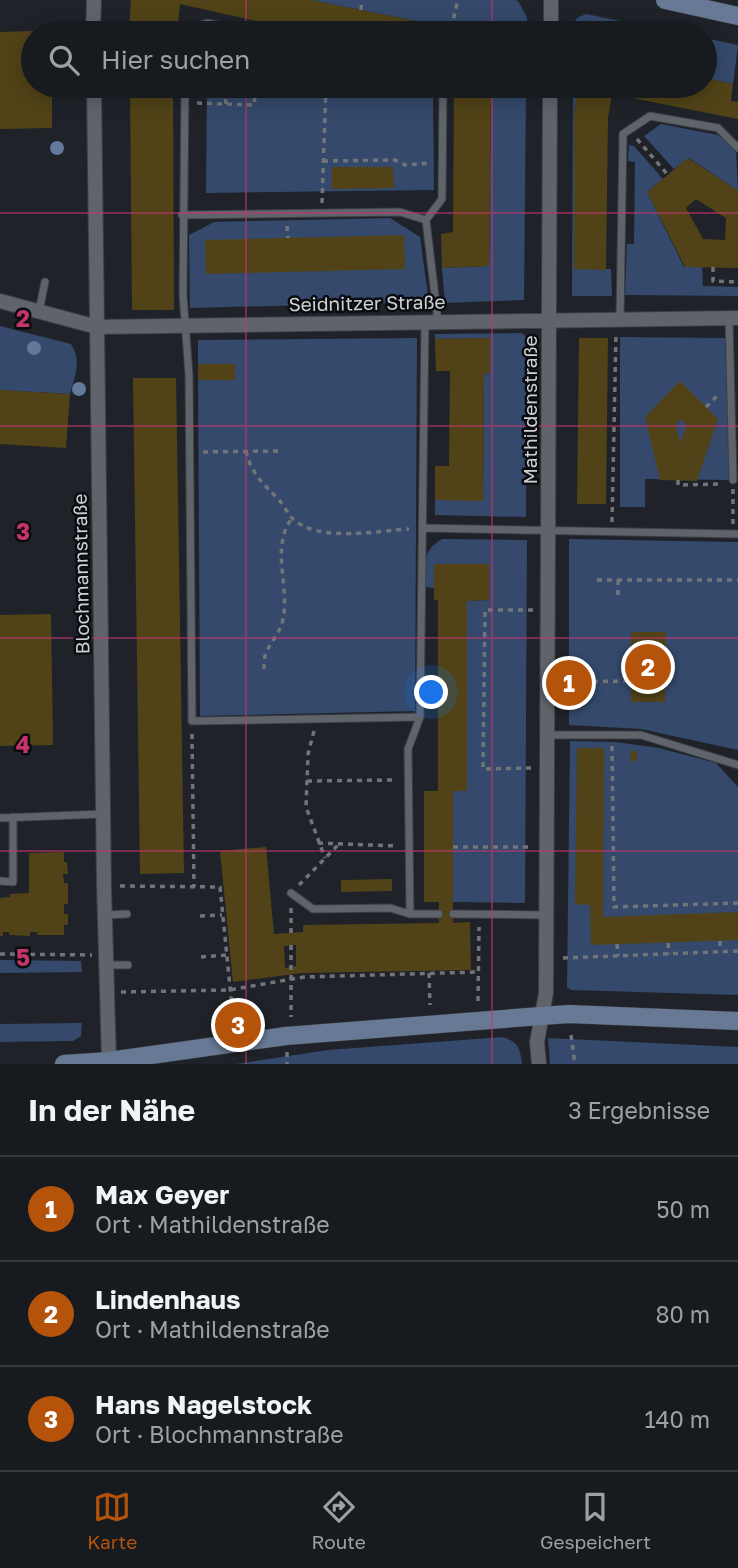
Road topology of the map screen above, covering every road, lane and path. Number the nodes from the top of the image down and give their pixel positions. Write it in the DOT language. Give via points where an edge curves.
graph roads {
  1 [pos="94,0"];
  2 [pos="362,0"];
  3 [pos="458,0"];
  4 [pos="551,0"];
  5 [pos="665,0"];
  6 [pos="361,10"];
  7 [pos="734,10"];
  8 [pos="93,21"];
  9 [pos="454,21"];
  10 [pos="551,21"];
  11 [pos="94,98"];
  12 [pos="184,98"];
  13 [pos="226,98"];
  14 [pos="255,98"];
  15 [pos="326,98"];
  16 [pos="443,98"];
  17 [pos="551,98"];
  18 [pos="184,102"];
  19 [pos="226,104"];
  20 [pos="629,130"];
  21 [pos="738,148"];
  22 [pos="323,161"];
  23 [pos="444,162"];
  24 [pos="668,175"];
  25 [pos="322,213"];
  26 [pos="182,215"];
  27 [pos="426,220"];
  28 [pos="713,267"];
  29 [pos="45,282"];
  30 [pos="738,282"];
  31 [pos="0,301"];
  32 [pos="39,311"];
  33 [pos="733,318"];
  34 [pos="550,320"];
  35 [pos="431,322"];
  36 [pos="184,325"];
  37 [pos="618,325"];
  38 [pos="97,327"];
  39 [pos="278,451"];
  40 [pos="246,452"];
  41 [pos="190,453"];
  42 [pos="678,480"];
  43 [pos="733,480"];
  44 [pos="292,518"];
  45 [pos="422,528"];
  46 [pos="548,530"];
  47 [pos="612,531"];
  48 [pos="735,534"];
  49 [pos="597,580"];
  50 [pos="618,580"];
  51 [pos="738,580"];
  52 [pos="618,595"];
  53 [pos="548,611"];
  54 [pos="264,669"];
  55 [pos="627,681"];
  56 [pos="564,682"];
  57 [pos="420,718"];
  58 [pos="317,719"];
  59 [pos="192,721"];
  60 [pos="547,735"];
  61 [pos="612,735"];
  62 [pos="738,765"];
  63 [pos="547,768"];
  64 [pos="408,779"];
  65 [pos="307,781"];
  66 [pos="103,814"];
  67 [pos="13,817"];
  68 [pos="0,818"];
  69 [pos="318,843"];
  70 [pos="339,844"];
  71 [pos="410,846"];
  72 [pos="453,846"];
  73 [pos="547,847"];
  74 [pos="325,858"];
  75 [pos="0,881"];
  76 [pos="104,886"];
  77 [pos="194,887"];
  78 [pos="291,893"];
  79 [pos="738,903"];
  80 [pos="127,914"];
  81 [pos="410,914"];
  82 [pos="439,914"];
  83 [pos="453,914"];
  84 [pos="105,915"];
  85 [pos="222,915"];
  86 [pos="479,915"];
  87 [pos="547,915"];
  88 [pos="200,916"];
  89 [pos="290,933"];
  90 [pos="720,941"];
  91 [pos="668,943"];
  92 [pos="617,944"];
  93 [pos="291,945"];
  94 [pos="720,951"];
  95 [pos="738,951"];
  96 [pos="0,954"];
  97 [pos="669,954"];
  98 [pos="226,955"];
  99 [pos="618,956"];
  100 [pos="201,957"];
  101 [pos="563,958"];
  102 [pos="106,960"];
  103 [pos="128,965"];
  104 [pos="479,972"];
  105 [pos="429,973"];
  106 [pos="291,979"];
  107 [pos="229,990"];
  108 [pos="107,992"];
  109 [pos="478,1002"];
  110 [pos="430,1005"];
  111 [pos="541,1016"];
  112 [pos="291,1017"];
  113 [pos="738,1021"];
  114 [pos="571,1035"];
  115 [pos="236,1044"];
  116 [pos="109,1061"];
  117 [pos="64,1064"];
  118 [pos="539,1064"];
  119 [pos="575,1064"];
  1 -- 8 [label="street"];
  2 -- 6 [label="path"];
  3 -- 9 [label="path"];
  4 -- 10 [label="street"];
  5 -- 7 [label="main road"];
  11 -- 38 [label="street, Blochmannstraße"];
  12 -- 18 [label="lane"];
  13 -- 19 [label="path"];
  14 -- 19 [label="path" via="254,106"];
  15 -- 22 [label="path"];
  16 -- 23 [label="lane"];
  17 -- 34 [label="street, Mathildenstraße"];
  18 -- 19 [label="path"];
  18 -- 26 [label="lane"];
  20 -- 21 [label="lane" via="650,116 718,128"];
  20 -- 24 [label="path"];
  20 -- 37 [label="lane" via="623,134"];
  22 -- 23 [label="path"];
  22 -- 25 [label="path"];
  23 -- 27 [label="lane" via="442,199"];
  25 -- 26 [label="lane"];
  25 -- 27 [label="lane" via="400,212"];
  26 -- 36 [label="lane"];
  27 -- 35 [label="lane"];
  28 -- 30 [label="path" via="713,281"];
  29 -- 32 [label="lane"];
  31 -- 32 [label="street, Seidnitzer Straße"];
  32 -- 38 [label="street, Seidnitzer Straße"];
  33 -- 37 [label="street, Seidnitzer Straße"];
  33 -- 43 [label="lane"];
  34 -- 35 [label="street, Seidnitzer Straße"];
  34 -- 37 [label="street, Seidnitzer Straße"];
  34 -- 46 [label="street, Mathildenstraße"];
  35 -- 36 [label="street, Seidnitzer Straße"];
  35 -- 45 [label="lane"];
  36 -- 38 [label="street, Seidnitzer Straße"];
  36 -- 41 [label="lane"];
  37 -- 47 [label="path"];
  38 -- 66 [label="street, Blochmannstraße"];
  39 -- 40 [label="path"];
  40 -- 41 [label="path"];
  40 -- 44 [label="path" via="253,474"];
  41 -- 59 [label="lane"];
  42 -- 48 [label="path" via="678,485 733,483"];
  44 -- 45 [label="path" via="324,534"];
  44 -- 54 [label="path" via="283,530 281,546 283,621 265,654"];
  45 -- 46 [label="lane"];
  45 -- 57 [label="lane"];
  46 -- 47 [label="lane"];
  46 -- 53 [label="street, Mathildenstraße"];
  47 -- 48 [label="lane"];
  49 -- 50 [label="path"];
  50 -- 51 [label="path"];
  50 -- 52 [label="path"];
  53 -- 60 [label="street, Mathildenstraße"];
  53 -- 63 [label="path" via="485,610 484,769"];
  55 -- 56 [label="path"];
  57 -- 58 [label="lane"];
  57 -- 64 [label="lane" via="408,749"];
  58 -- 59 [label="lane"];
  58 -- 65 [label="path"];
  59 -- 77 [label="path"];
  60 -- 61 [label="lane"];
  60 -- 63 [label="street, Mathildenstraße"];
  61 -- 62 [label="lane" via="641,735"];
  61 -- 79 [label="path" via="614,907"];
  63 -- 73 [label="street, Mathildenstraße"];
  64 -- 65 [label="path"];
  64 -- 71 [label="lane"];
  65 -- 69 [label="path" via="306,807"];
  66 -- 67 [label="lane"];
  66 -- 76 [label="street, Blochmannstraße"];
  67 -- 68 [label="lane"];
  67 -- 75 [label="lane" via="13,882"];
  69 -- 70 [label="path"];
  69 -- 74 [label="path"];
  70 -- 71 [label="path"];
  70 -- 74 [label="path"];
  71 -- 81 [label="lane"];
  72 -- 73 [label="path"];
  73 -- 87 [label="street, Mathildenstraße"];
  74 -- 78 [label="path"];
  76 -- 77 [label="path"];
  76 -- 84 [label="street, Blochmannstraße"];
  77 -- 85 [label="path" via="220,887"];
  78 -- 81 [label="lane" via="313,909 390,908"];
  78 -- 89 [label="path"];
  80 -- 84 [label="lane"];
  81 -- 82 [label="lane"];
  83 -- 86 [label="lane"];
  84 -- 102 [label="street, Blochmannstraße"];
  85 -- 88 [label="path"];
  85 -- 98 [label="path"];
  86 -- 87 [label="lane"];
  86 -- 104 [label="path"];
  87 -- 111 [label="street, Mathildenstraße" via="546,993"];
  90 -- 94 [label="path"];
  91 -- 97 [label="path"];
  92 -- 99 [label="path"];
  93 -- 106 [label="path"];
  94 -- 95 [label="path"];
  94 -- 97 [label="path"];
  96 -- 102 [label="path"];
  97 -- 99 [label="path"];
  98 -- 100 [label="path"];
  98 -- 107 [label="path"];
  99 -- 101 [label="path"];
  102 -- 103 [label="lane"];
  102 -- 108 [label="street, Blochmannstraße"];
  104 -- 105 [label="path"];
  104 -- 109 [label="path"];
  105 -- 106 [label="path"];
  105 -- 110 [label="path"];
  106 -- 107 [label="path"];
  106 -- 112 [label="path"];
  107 -- 108 [label="path"];
  107 -- 115 [label="path"];
  108 -- 116 [label="street, Blochmannstraße"];
  111 -- 113 [label="main road"];
  111 -- 115 [label="main road"];
  111 -- 118 [label="street, Mathildenstraße"];
  114 -- 119 [label="path"];
  115 -- 116 [label="main road"];
  116 -- 117 [label="main road"];
}
